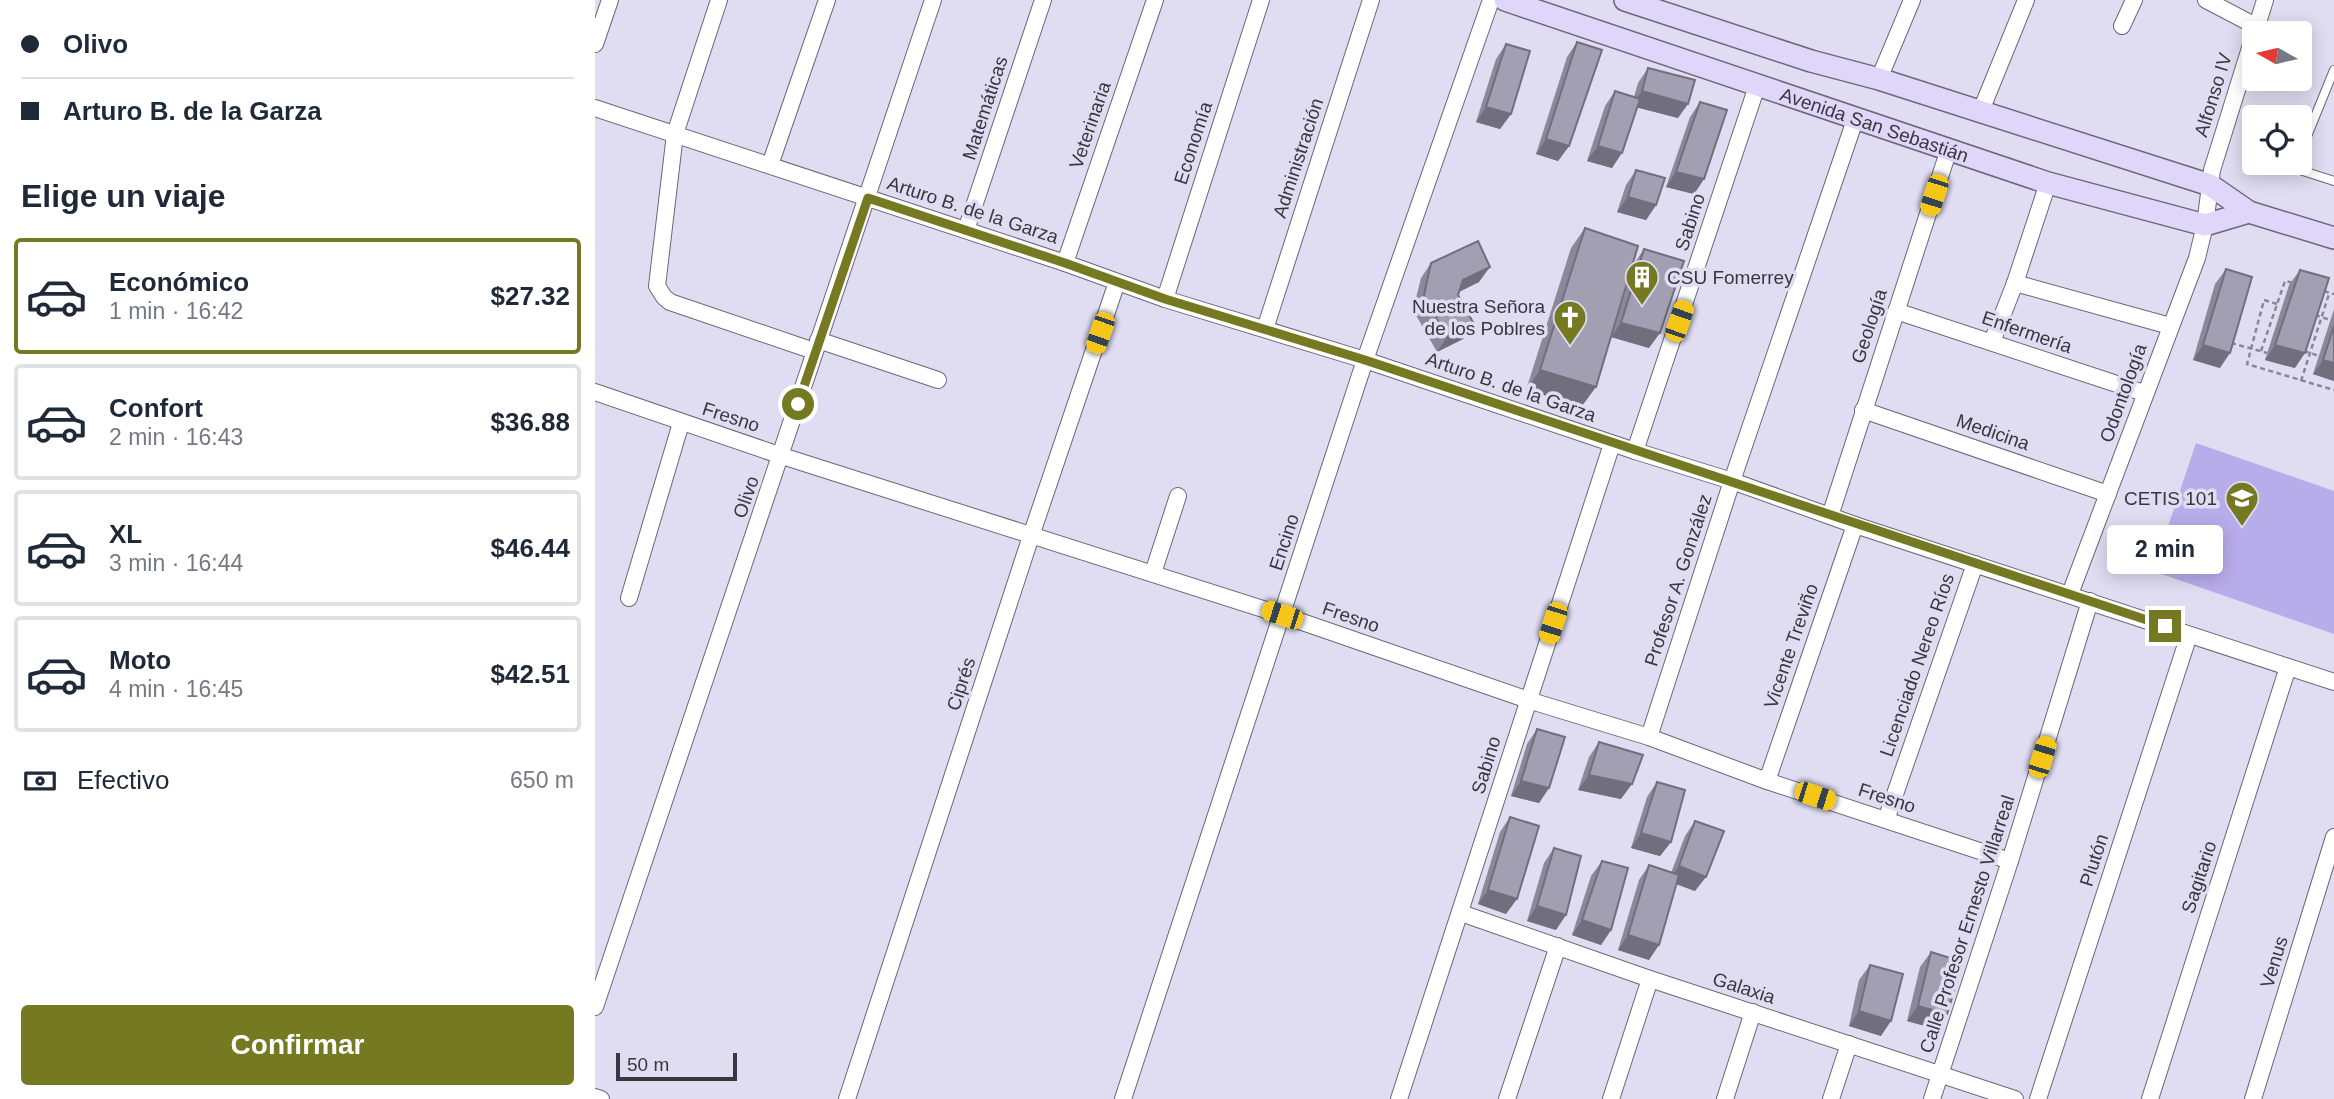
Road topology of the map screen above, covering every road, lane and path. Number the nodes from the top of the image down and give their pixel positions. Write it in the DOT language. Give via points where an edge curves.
graph roads {
  1 [pos="610,0"];
  2 [pos="719,0"];
  3 [pos="827,0"];
  4 [pos="933,0"];
  5 [pos="1042,0"];
  6 [pos="1154,0"];
  7 [pos="1261,0"];
  8 [pos="1371,0"];
  9 [pos="1491,0"];
  10 [pos="1505,0"];
  11 [pos="1625,0"];
  12 [pos="1912,0"];
  13 [pos="2026,0"];
  14 [pos="2134,0"];
  15 [pos="2206,0"];
  16 [pos="2265,0"];
  17 [pos="2245,21"];
  18 [pos="2263,21"];
  19 [pos="2122,26"];
  20 [pos="595,44"];
  21 [pos="2334,70"];
  22 [pos="1879,79"];
  23 [pos="2242,85"];
  24 [pos="1757,86"];
  25 [pos="595,108"];
  26 [pos="1980,113"];
  27 [pos="1856,117"];
  28 [pos="2312,124"];
  29 [pos="675,134"];
  30 [pos="1949,149"];
  31 [pos="771,165"];
  32 [pos="2312,174"];
  33 [pos="2334,181"];
  34 [pos="2047,183"];
  35 [pos="868,198"];
  36 [pos="2207,205"];
  37 [pos="2249,212"];
  38 [pos="967,230"];
  39 [pos="2334,238"];
  40 [pos="1065,263"];
  41 [pos="1117,282"];
  42 [pos="2015,283"];
  43 [pos="2296,284"];
  44 [pos="2318,290"];
  45 [pos="2332,294"];
  46 [pos="1165,299"];
  47 [pos="2277,304"];
  48 [pos="1896,310"];
  49 [pos="2312,314"];
  50 [pos="2322,317"];
  51 [pos="2330,320"];
  52 [pos="2170,326"];
  53 [pos="1265,329"];
  54 [pos="1992,342"];
  55 [pos="2227,342"];
  56 [pos="816,346"];
  57 [pos="2251,349"];
  58 [pos="2301,350"];
  59 [pos="2261,351"];
  60 [pos="2267,353"];
  61 [pos="2311,354"];
  62 [pos="2319,356"];
  63 [pos="1365,360"];
  64 [pos="938,380"];
  65 [pos="2301,380"];
  66 [pos="2334,390"];
  67 [pos="595,393"];
  68 [pos="2144,393"];
  69 [pos="1863,410"];
  70 [pos="681,423"];
  71 [pos="1612,444"];
  72 [pos="1635,451"];
  73 [pos="782,456"];
  74 [pos="1732,481"];
  75 [pos="2108,494"];
  76 [pos="1178,496"];
  77 [pos="1830,516"];
  78 [pos="1855,525"];
  79 [pos="1031,536"];
  80 [pos="1975,564"];
  81 [pos="1153,573"];
  82 [pos="2070,594"];
  83 [pos="629,598"];
  84 [pos="2090,601"];
  85 [pos="1282,615"];
  86 [pos="2189,635"];
  87 [pos="2288,667"];
  88 [pos="2334,682"];
  89 [pos="1528,700"];
  90 [pos="1649,737"];
  91 [pos="1767,781"];
  92 [pos="1886,820"];
  93 [pos="2334,837"];
  94 [pos="2010,861"];
  95 [pos="1461,914"];
  96 [pos="1558,946"];
  97 [pos="1650,979"];
  98 [pos="595,1007"];
  99 [pos="1753,1012"];
  100 [pos="1849,1044"];
  101 [pos="1940,1074"];
  102 [pos="595,1097"];
  103 [pos="601,1099"];
  104 [pos="847,1099"];
  105 [pos="1123,1099"];
  106 [pos="1399,1099"];
  107 [pos="1507,1099"];
  108 [pos="1612,1099"];
  109 [pos="1724,1099"];
  110 [pos="1831,1099"];
  111 [pos="1932,1099"];
  112 [pos="2015,1099"];
  113 [pos="2038,1099"];
  114 [pos="2150,1099"];
  115 [pos="2253,1099"];
  1 -- 20 [label="street"];
  2 -- 29 [label="street"];
  3 -- 31 [label="street"];
  4 -- 35 [label="street, Olivo"];
  5 -- 38 [label="street, Matemáticas"];
  6 -- 40 [label="street, Veterinaria"];
  7 -- 46 [label="street, Economía"];
  8 -- 53 [label="street, Administración"];
  9 -- 63 [label="street, Encino"];
  10 -- 24 [label="main road, Avenida San Sebastián"];
  11 -- 22 [label="main road, Avenida San Sebastián"];
  12 -- 22 [label="street"];
  13 -- 26 [label="street"];
  14 -- 19 [label="street"];
  15 -- 17 [label="street"];
  16 -- 18 [label="street, Alfonso IV"];
  21 -- 28 [label="lane"];
  22 -- 26 [label="main road, Avenida San Sebastián"];
  23 -- 36 [label="street, Alfonso IV" via="2214,163"];
  24 -- 27 [label="main road, Avenida San Sebastián"];
  24 -- 72 [label="street, Sabino"];
  25 -- 29 [label="street, Arturo B. de la Garza"];
  26 -- 36 [label="main road, Avenida San Sebastián"];
  27 -- 30 [label="main road, Avenida San Sebastián"];
  27 -- 74 [label="street, Profesor A. González"];
  29 -- 31 [label="street, Arturo B. de la Garza"];
  29 -- 56 [label="street" via="657,275 659,292 670,302"];
  30 -- 34 [label="main road, Avenida San Sebastián"];
  30 -- 48 [label="street, Geología"];
  31 -- 35 [label="street, Arturo B. de la Garza"];
  32 -- 33 [label="lane"];
  34 -- 36 [label="main road, Avenida San Sebastián"];
  34 -- 42 [label="street"];
  35 -- 38 [label="street, Arturo B. de la Garza"];
  35 -- 56 [label="street, Olivo"];
  36 -- 37 [label="main road"];
  36 -- 37 [label="main road, Avenida San Sebastián"];
  36 -- 52 [label="street, Odontología" via="2197,258"];
  37 -- 39 [label="main road, Avenida San Sebastián"];
  38 -- 40 [label="street, Arturo B. de la Garza"];
  40 -- 41 [label="street, Arturo B. de la Garza"];
  41 -- 46 [label="street, Arturo B. de la Garza"];
  41 -- 79 [label="street, Ciprés"];
  42 -- 52 [label="street"];
  42 -- 54 [label="street"];
  43 -- 47 [label="path" via="2285,281"];
  44 -- 45 [label="path"];
  45 -- 50 [label="path"];
  46 -- 53 [label="street, Arturo B. de la Garza"];
  47 -- 57 [label="path" via="2264,300"];
  47 -- 59 [label="path"];
  48 -- 54 [label="street, Enfermería"];
  48 -- 69 [label="street, Geología"];
  49 -- 50 [label="path"];
  50 -- 51 [label="path"];
  50 -- 61 [label="path"];
  52 -- 68 [label="street, Odontología"];
  53 -- 63 [label="street, Arturo B. de la Garza"];
  54 -- 68 [label="street, Enfermería"];
  55 -- 57 [label="path"];
  56 -- 64 [label="street"];
  56 -- 73 [label="street, Olivo"];
  57 -- 59 [label="path"];
  57 -- 65 [label="path" via="2247,364"];
  58 -- 61 [label="path"];
  59 -- 60 [label="path"];
  61 -- 62 [label="path"];
  61 -- 65 [label="path"];
  63 -- 71 [label="street, Arturo B. de la Garza"];
  63 -- 85 [label="street, Encino"];
  65 -- 66 [label="path"];
  67 -- 70 [label="street, Fresno"];
  68 -- 75 [label="street, Odontología"];
  69 -- 75 [label="street, Medicina"];
  69 -- 77 [label="street, Geología"];
  70 -- 73 [label="street, Fresno"];
  70 -- 83 [label="street"];
  71 -- 72 [label="street, Arturo B. de la Garza"];
  71 -- 89 [label="street, Sabino"];
  72 -- 74 [label="street, Arturo B. de la Garza"];
  73 -- 79 [label="street, Fresno"];
  73 -- 98 [label="street, Olivo"];
  74 -- 77 [label="street, Arturo B. de la Garza"];
  74 -- 90 [label="street, Profesor A. González"];
  75 -- 82 [label="street, Odontología"];
  76 -- 81 [label="street"];
  77 -- 78 [label="street, Arturo B. de la Garza"];
  78 -- 80 [label="street, Arturo B. de la Garza"];
  78 -- 91 [label="street, Vicente Treviño"];
  79 -- 81 [label="street, Fresno"];
  79 -- 104 [label="street, Ciprés"];
  80 -- 82 [label="street, Arturo B. de la Garza"];
  80 -- 92 [label="street, Licenciado Nereo Ríos"];
  81 -- 85 [label="street, Fresno"];
  82 -- 84 [label="street, Arturo B. de la Garza"];
  84 -- 86 [label="street, Arturo B. de la Garza"];
  84 -- 94 [label="street, Calle Profesor Ernesto Villarreal"];
  85 -- 89 [label="street, Fresno"];
  85 -- 105 [label="street, Encino"];
  86 -- 87 [label="street, Arturo B. de la Garza"];
  86 -- 113 [label="street, Plutón"];
  87 -- 88 [label="street, Arturo B. de la Garza"];
  87 -- 114 [label="street, Sagitario"];
  89 -- 90 [label="street, Fresno"];
  89 -- 95 [label="street, Sabino"];
  90 -- 91 [label="street, Fresno"];
  91 -- 92 [label="street, Fresno"];
  92 -- 94 [label="street, Fresno"];
  93 -- 115 [label="street, Venus"];
  94 -- 101 [label="street, Calle Profesor Ernesto Villarreal"];
  95 -- 96 [label="street, Galaxia"];
  95 -- 106 [label="street, Sabino"];
  96 -- 97 [label="street, Galaxia"];
  96 -- 107 [label="street"];
  97 -- 99 [label="street, Galaxia"];
  97 -- 108 [label="street"];
  99 -- 100 [label="street, Galaxia"];
  99 -- 109 [label="street"];
  100 -- 101 [label="street, Galaxia"];
  100 -- 110 [label="street"];
  101 -- 111 [label="street, Calle Profesor Ernesto Villarreal"];
  101 -- 112 [label="street, Galaxia"];
  102 -- 103 [label="street"];
}
